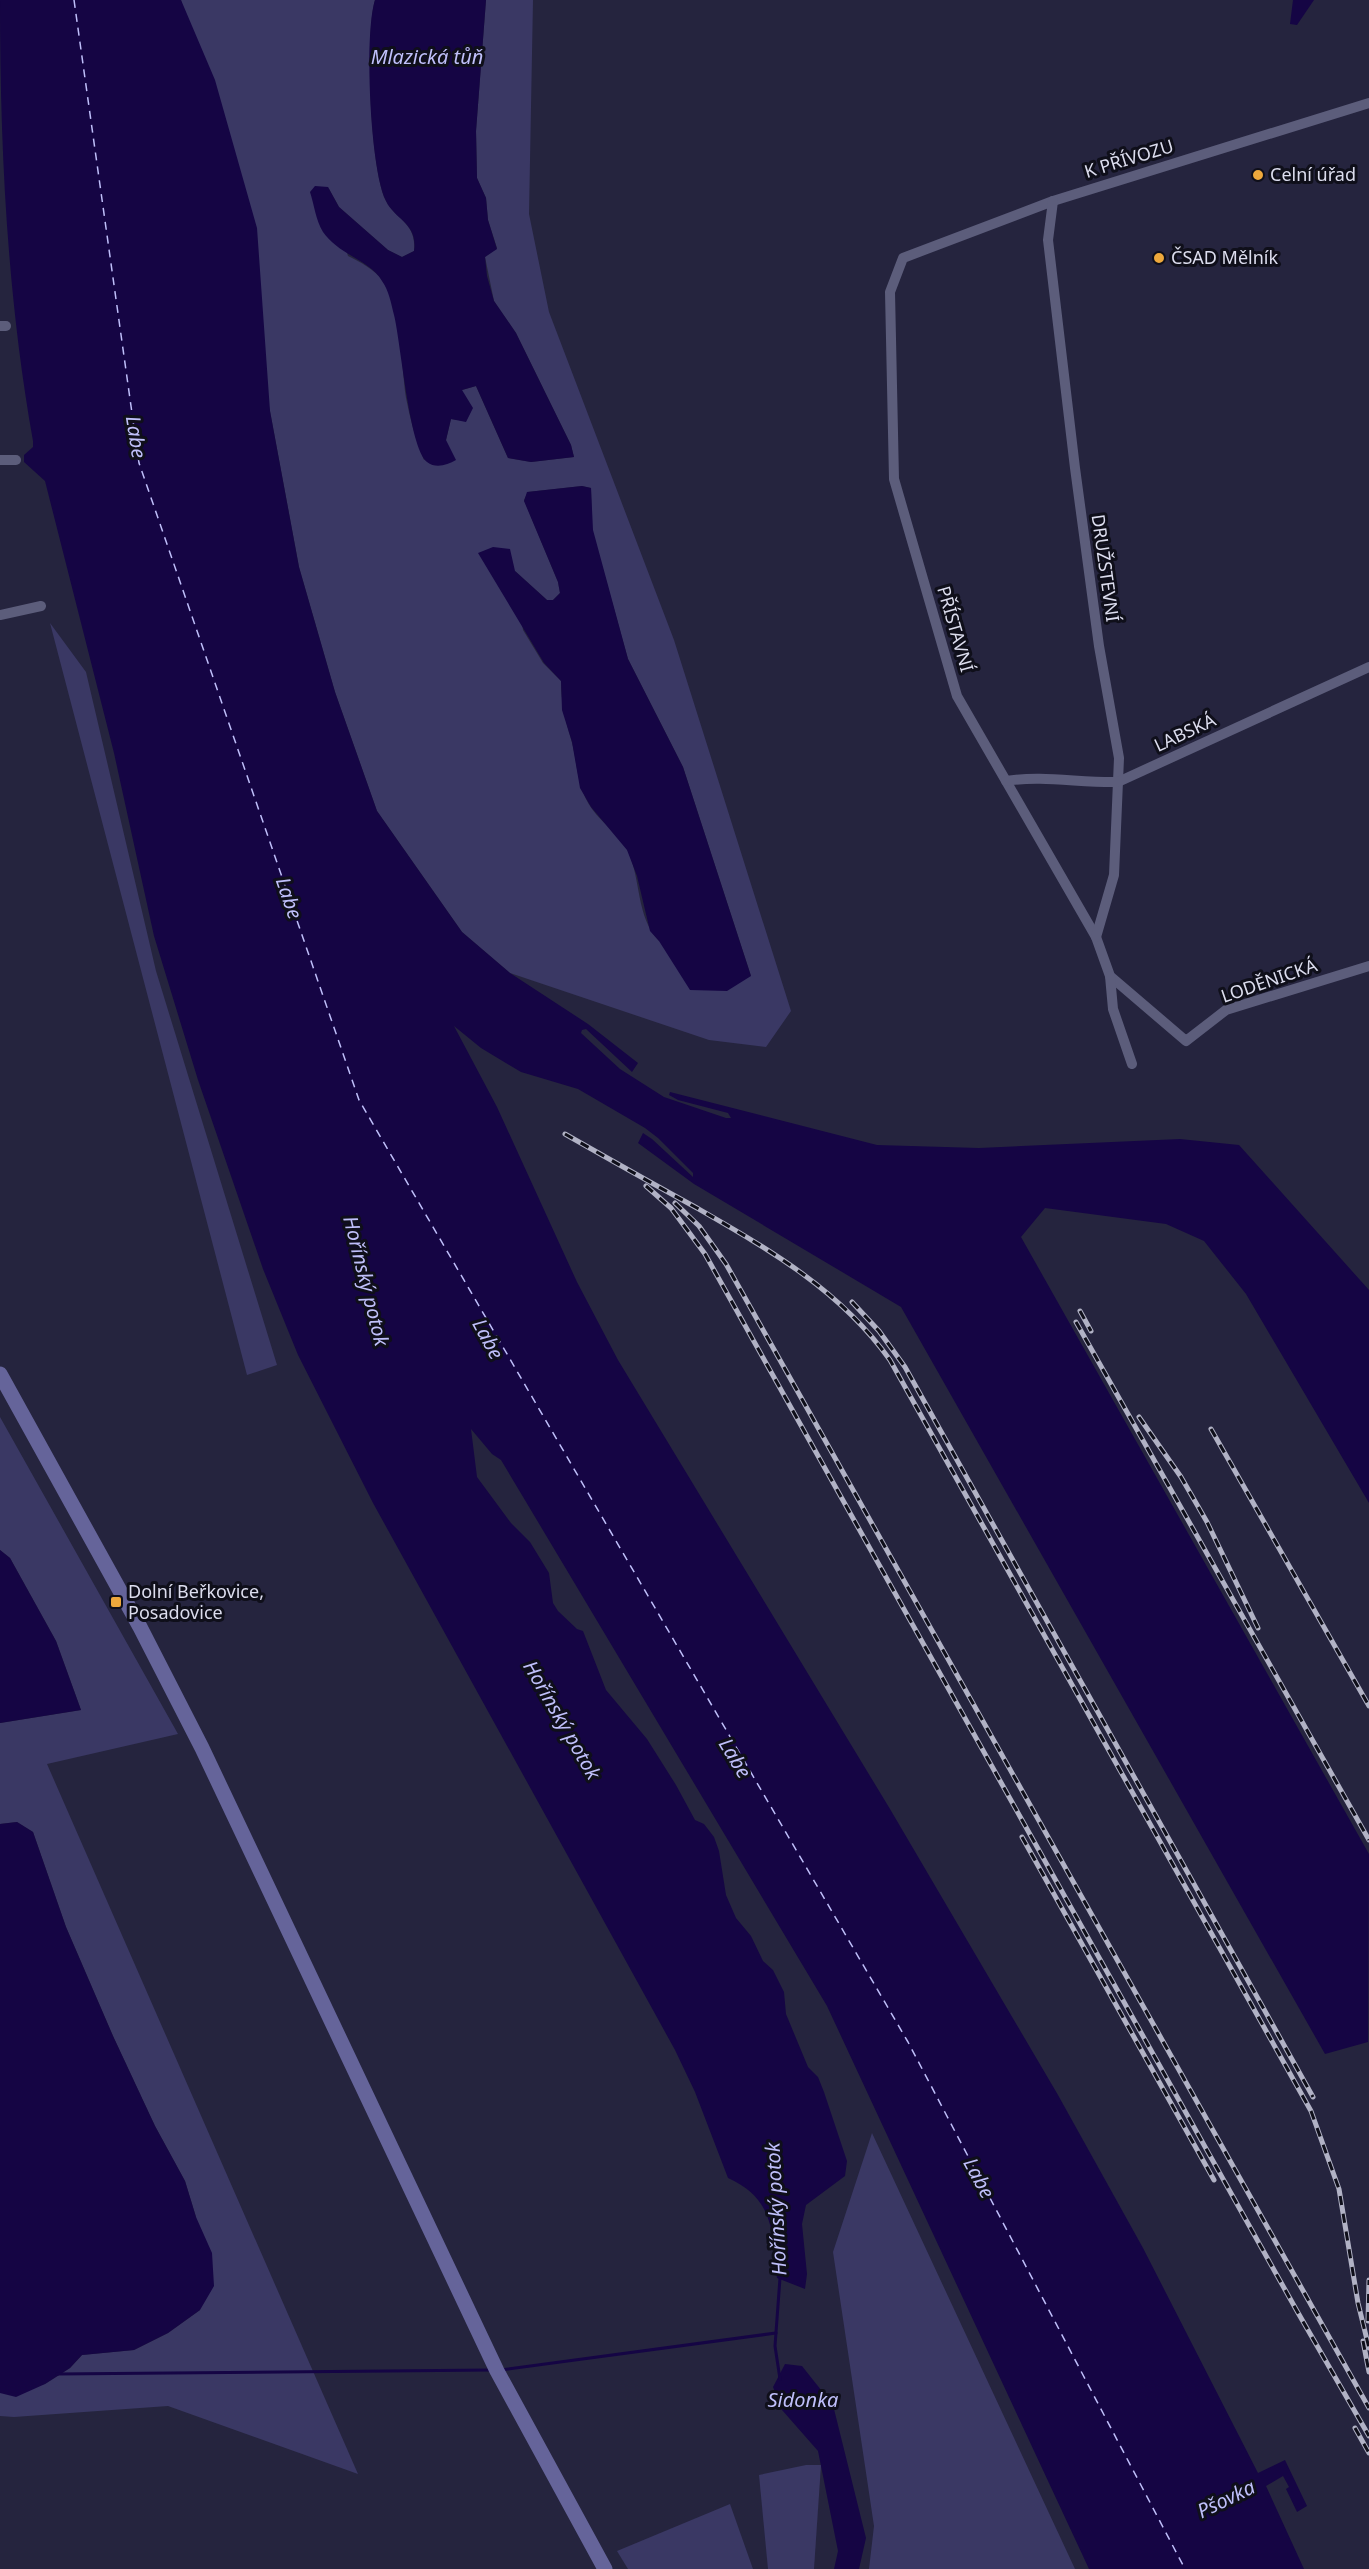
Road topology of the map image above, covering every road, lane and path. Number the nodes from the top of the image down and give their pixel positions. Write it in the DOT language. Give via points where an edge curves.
graph roads {
  1 [pos="1369,103"];
  2 [pos="1053,201"];
  3 [pos="903,258"];
  4 [pos="0,460"];
  5 [pos="16,460"];
  6 [pos="41,606"];
  7 [pos="0,615"];
  8 [pos="1369,667"];
  9 [pos="1006,781"];
  10 [pos="1118,782"];
  11 [pos="1096,938"];
  12 [pos="1369,966"];
  13 [pos="1110,976"];
  14 [pos="1186,1041"];
  15 [pos="1132,1064"];
  16 [pos="0,1374"];
  17 [pos="605,2569"];
  1 -- 2 [label="street, K PŘÍVOZU"];
  2 -- 3 [label="street, K PŘÍVOZU"];
  2 -- 10 [label="street, DRUŽSTEVNÍ" via="1048,240 1099,646 1119,758"];
  3 -- 9 [label="street, PŘÍSTAVNÍ" via="890,292 894,479 957,696"];
  4 -- 5 [label="street"];
  6 -- 7 [label="street"];
  8 -- 10 [label="street, LABSKÁ"];
  9 -- 10 [label="street, LABSKÁ" via="1031,777"];
  9 -- 11 [label="street, PŘÍSTAVNÍ"];
  10 -- 11 [label="street, DRUŽSTEVNÍ" via="1114,875"];
  11 -- 13 [label="street, PŘÍSTAVNÍ"];
  12 -- 14 [label="street, LODĚNICKÁ" via="1226,1010"];
  13 -- 14 [label="street, PŘÍSTAVNÍ"];
  13 -- 15 [label="street, PŘÍSTAVNÍ" via="1113,1009"];
  16 -- 17 [label="street" via="202,1748 497,2372"];
}
